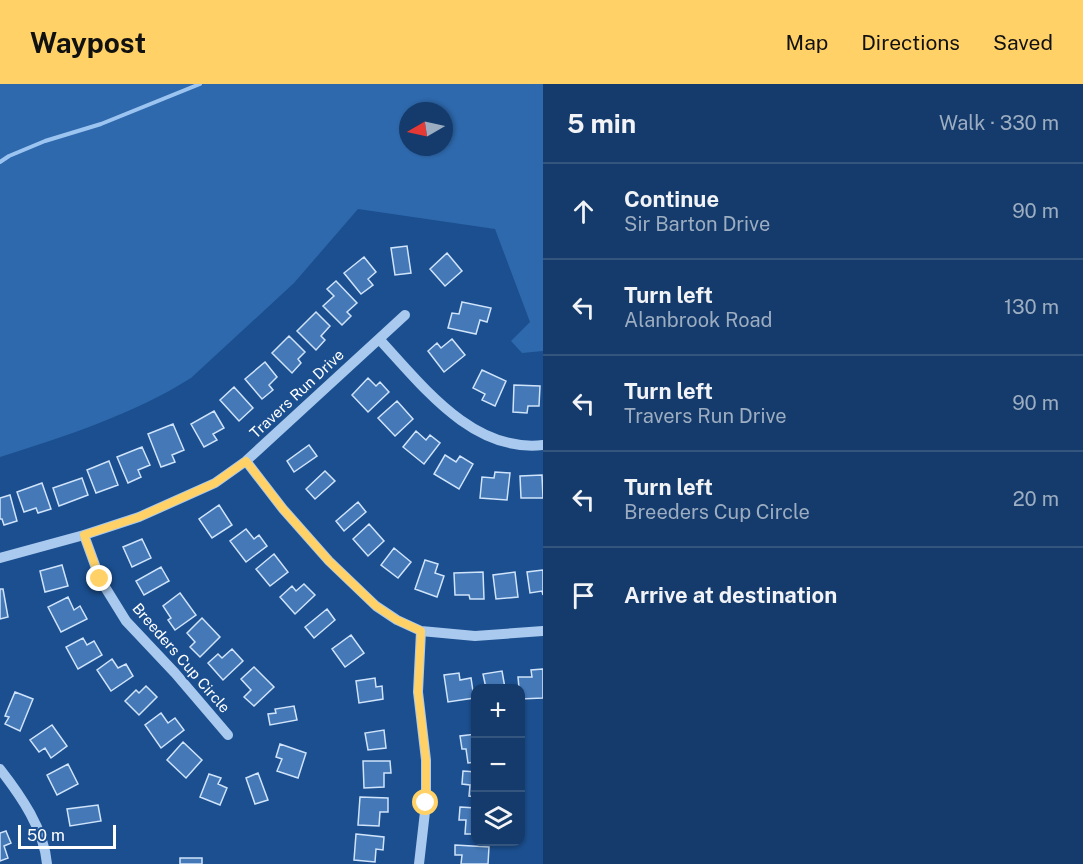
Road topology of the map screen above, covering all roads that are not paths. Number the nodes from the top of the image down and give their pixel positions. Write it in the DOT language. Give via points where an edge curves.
graph roads {
  1 [pos="405,315"];
  2 [pos="379,339"];
  3 [pos="543,445"];
  4 [pos="246,461"];
  5 [pos="84,535"];
  6 [pos="0,558"];
  7 [pos="421,631"];
  8 [pos="543,631"];
  9 [pos="228,735"];
  10 [pos="0,769"];
  11 [pos="47,864"];
  12 [pos="419,864"];
  1 -- 2 [label="street, Travers Run Drive"];
  2 -- 3 [label="street" via="428,391 478,432 503,442"];
  2 -- 4 [label="street, Travers Run Drive"];
  4 -- 5 [label="street, Travers Run Drive" via="215,483 139,517"];
  4 -- 7 [label="street" via="283,509 376,606"];
  5 -- 6 [label="street, Travers Run Drive"];
  5 -- 9 [label="street, Breeders Cup Circle" via="100,579 126,621"];
  7 -- 8 [label="street" via="476,636"];
  7 -- 12 [label="street" via="418,692 426,760 426,803"];
  10 -- 11 [label="street" via="30,813 46,850"];
}
